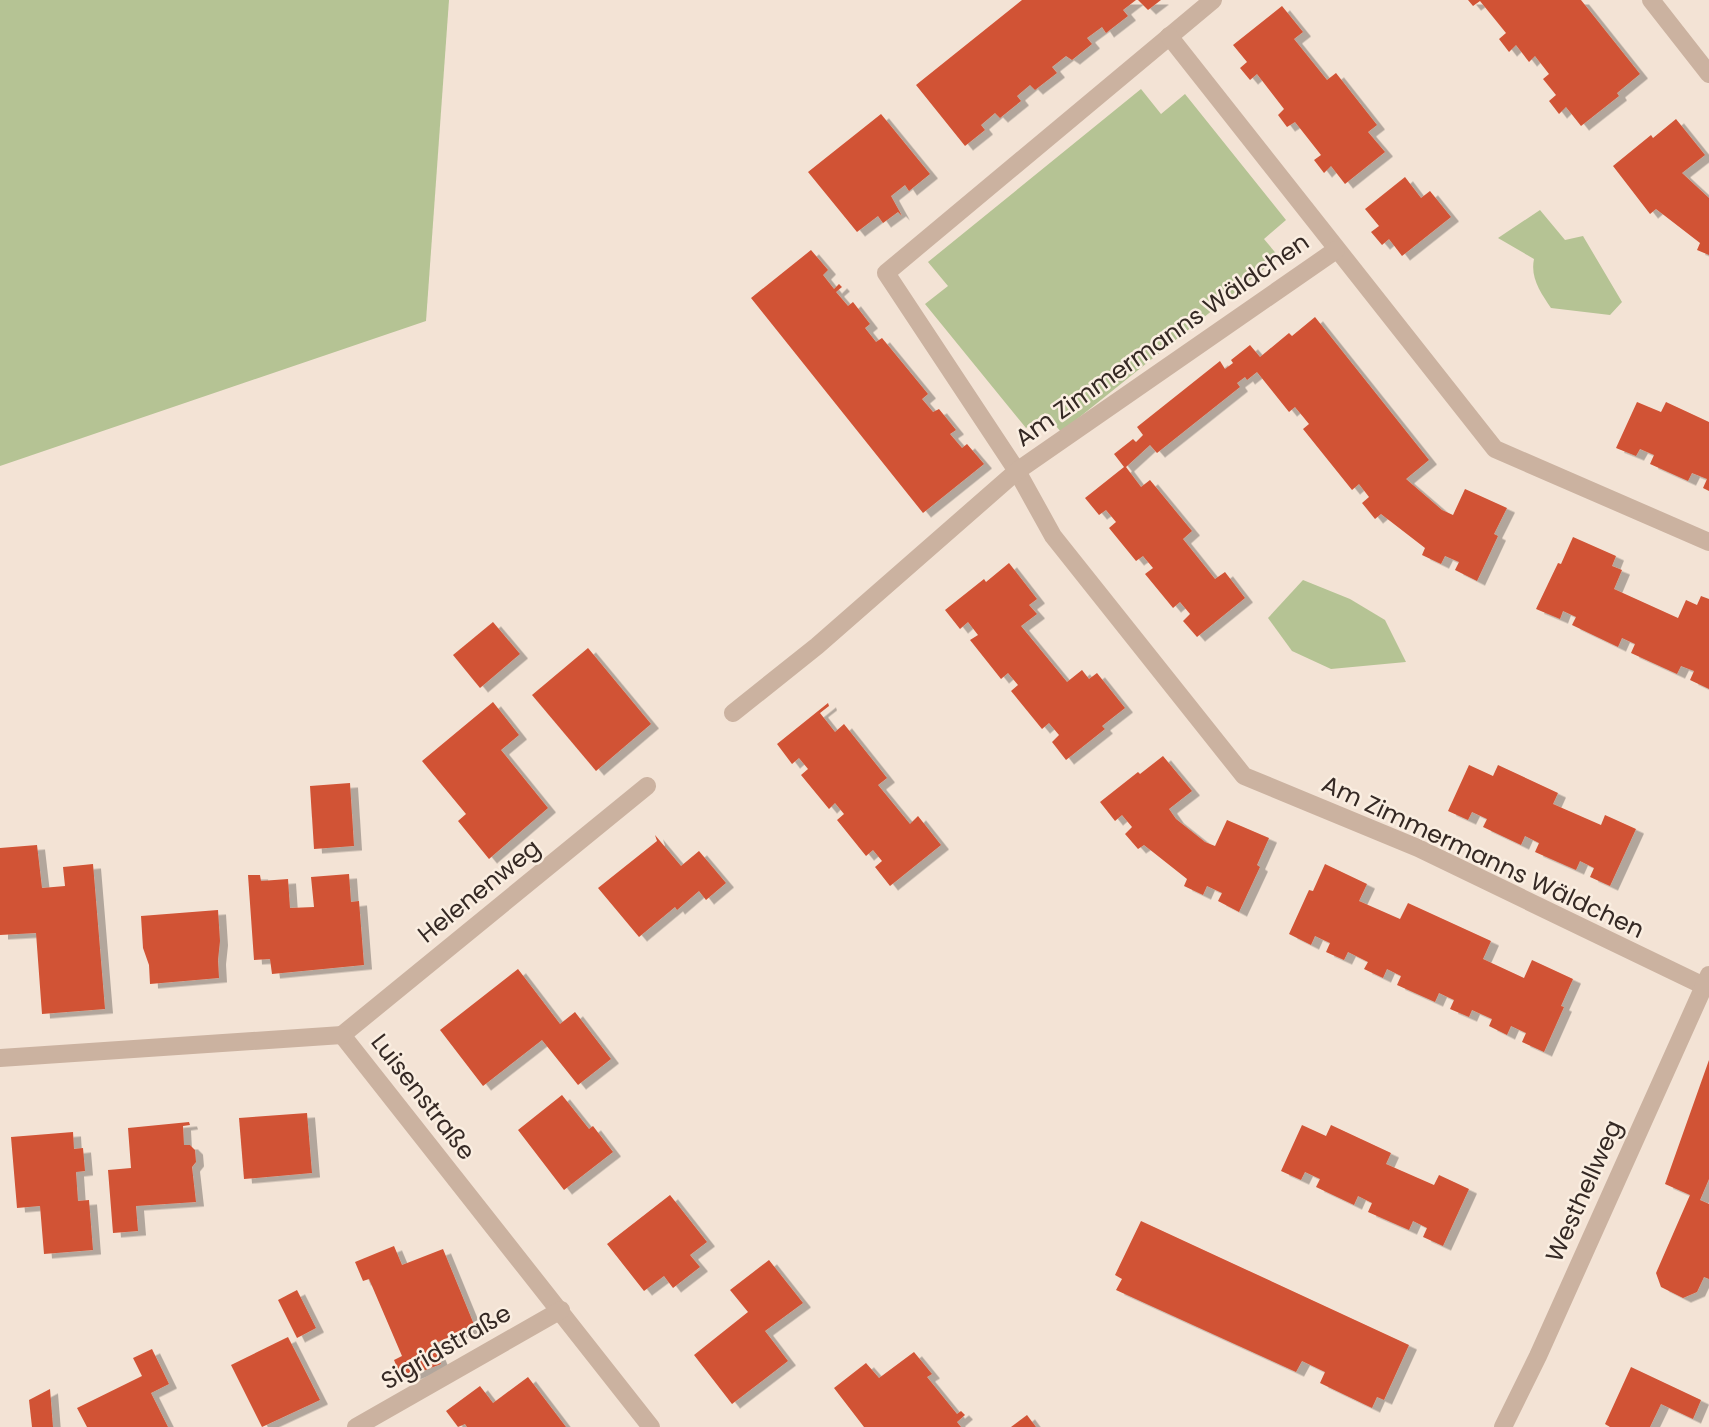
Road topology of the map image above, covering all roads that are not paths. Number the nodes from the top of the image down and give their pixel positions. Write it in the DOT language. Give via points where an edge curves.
graph roads {
  1 [pos="1213,0"];
  2 [pos="1651,0"];
  3 [pos="1170,36"];
  4 [pos="1709,74"];
  5 [pos="1336,250"];
  6 [pos="1017,471"];
  7 [pos="1709,542"];
  8 [pos="733,713"];
  9 [pos="647,786"];
  10 [pos="1707,981"];
  11 [pos="342,1035"];
  12 [pos="0,1058"];
  13 [pos="561,1310"];
  14 [pos="356,1427"];
  15 [pos="651,1427"];
  16 [pos="1503,1427"];
  1 -- 3 [label="street, Am Zimmermanns Wäldchen"];
  2 -- 4 [label="street"];
  3 -- 5 [label="street, Am Zimmermanns Wäldchen"];
  3 -- 6 [label="street, Am Zimmermanns Wäldchen" via="886,272"];
  5 -- 6 [label="street, Am Zimmermanns Wäldchen"];
  5 -- 7 [label="street, Am Zimmermanns Wäldchen" via="1495,449"];
  6 -- 8 [label="street, Am Zimmermanns Wäldchen"];
  6 -- 10 [label="street, Am Zimmermanns Wäldchen" via="1053,536 1244,776 1418,848"];
  9 -- 11 [label="street, Helenenweg"];
  10 -- 16 [label="street, Westhellweg"];
  11 -- 12 [label="street, Luisenstraße"];
  11 -- 13 [label="street, Luisenstraße"];
  13 -- 14 [label="street, Sigridstraße"];
  13 -- 15 [label="street, Luisenstraße"];
}
